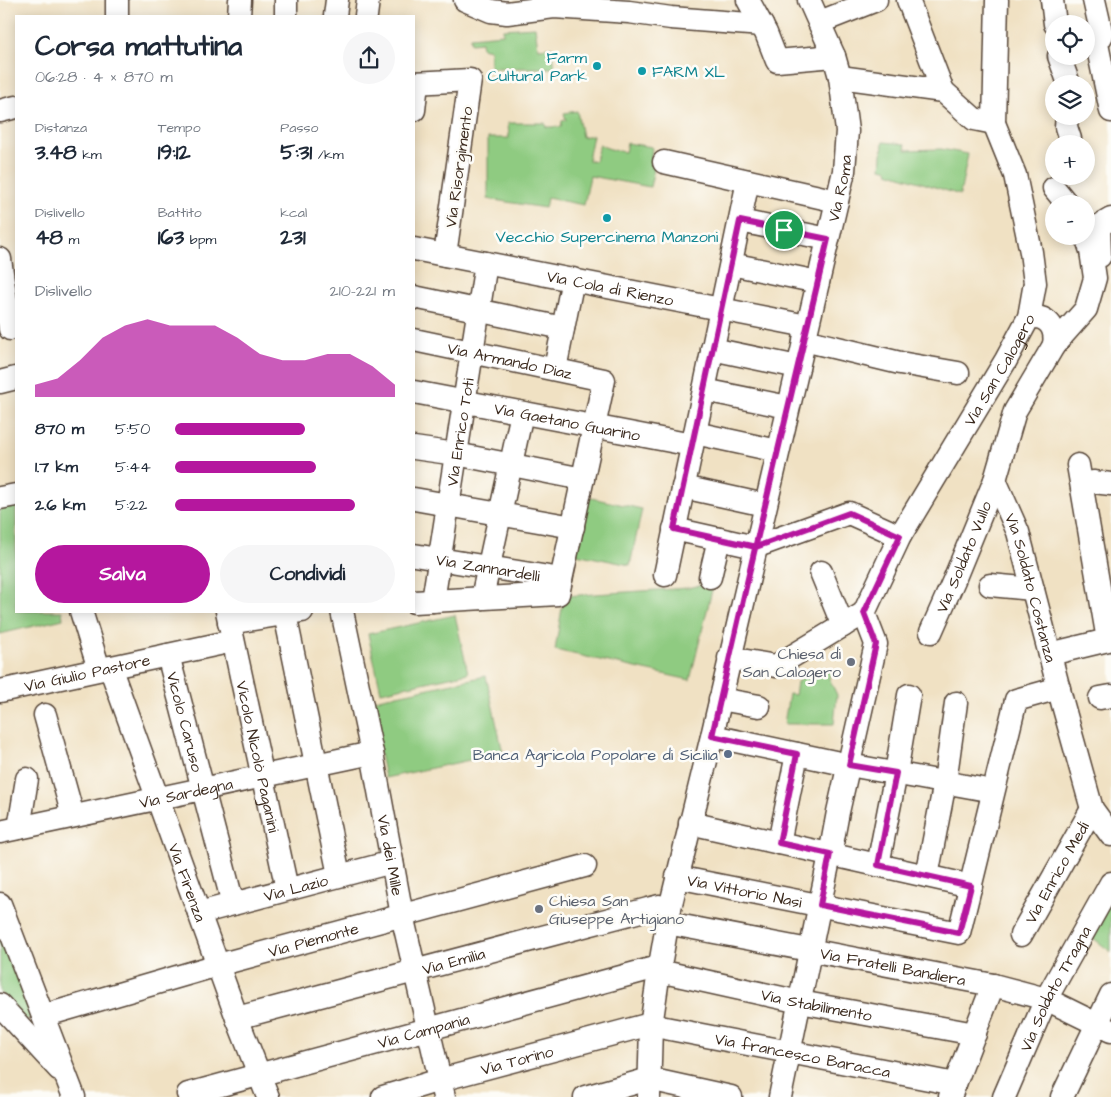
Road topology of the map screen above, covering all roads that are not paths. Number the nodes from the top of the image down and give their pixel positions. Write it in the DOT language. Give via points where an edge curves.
graph roads {
  1 [pos="117,0"];
  2 [pos="240,0"];
  3 [pos="286,0"];
  4 [pos="337,0"];
  5 [pos="368,0"];
  6 [pos="465,0"];
  7 [pos="748,0"];
  8 [pos="809,0"];
  9 [pos="876,0"];
  10 [pos="908,0"];
  11 [pos="997,0"];
  12 [pos="1052,0"];
  13 [pos="1094,0"];
  14 [pos="553,4"];
  15 [pos="628,6"];
  16 [pos="117,15"];
  17 [pos="239,15"];
  18 [pos="286,15"];
  19 [pos="335,15"];
  20 [pos="366,15"];
  21 [pos="1054,15"];
  22 [pos="820,22"];
  23 [pos="762,25"];
  24 [pos="1106,34"];
  25 [pos="837,66"];
  26 [pos="415,83"];
  27 [pos="943,90"];
  28 [pos="15,108"];
  29 [pos="0,111"];
  30 [pos="1111,111"];
  31 [pos="994,123"];
  32 [pos="664,162"];
  33 [pos="748,181"];
  34 [pos="837,201"];
  35 [pos="1111,219"];
  36 [pos="740,221"];
  37 [pos="828,239"];
  38 [pos="1090,245"];
  39 [pos="415,249"];
  40 [pos="445,255"];
  41 [pos="0,259"];
  42 [pos="486,263"];
  43 [pos="731,264"];
  44 [pos="1095,278"];
  45 [pos="573,279"];
  46 [pos="818,282"];
  47 [pos="415,297"];
  48 [pos="721,308"];
  49 [pos="478,310"];
  50 [pos="1029,317"];
  51 [pos="563,328"];
  52 [pos="9,329"];
  53 [pos="806,333"];
  54 [pos="415,340"];
  55 [pos="1054,345"];
  56 [pos="712,349"];
  57 [pos="472,352"];
  58 [pos="798,367"];
  59 [pos="555,369"];
  60 [pos="958,373"];
  61 [pos="15,378"];
  62 [pos="0,382"];
  63 [pos="704,390"];
  64 [pos="415,392"];
  65 [pos="464,402"];
  66 [pos="788,407"];
  67 [pos="522,413"];
  68 [pos="594,426"];
  69 [pos="694,439"];
  70 [pos="415,448"];
  71 [pos="778,451"];
  72 [pos="456,454"];
  73 [pos="512,465"];
  74 [pos="1078,465"];
  75 [pos="583,479"];
  76 [pos="995,480"];
  77 [pos="683,487"];
  78 [pos="15,495"];
  79 [pos="0,498"];
  80 [pos="415,499"];
  81 [pos="448,504"];
  82 [pos="765,505"];
  83 [pos="501,514"];
  84 [pos="573,526"];
  85 [pos="674,529"];
  86 [pos="900,536"];
  87 [pos="719,539"];
  88 [pos="756,547"];
  89 [pos="415,555"];
  90 [pos="439,559"];
  91 [pos="489,567"];
  92 [pos="822,572"];
  93 [pos="665,576"];
  94 [pos="710,577"];
  95 [pos="990,584"];
  96 [pos="560,587"];
  97 [pos="1033,589"];
  98 [pos="482,598"];
  99 [pos="423,601"];
  100 [pos="82,613"];
  101 [pos="294,613"];
  102 [pos="342,613"];
  103 [pos="864,613"];
  104 [pos="230,625"];
  105 [pos="843,626"];
  106 [pos="931,632"];
  107 [pos="1050,654"];
  108 [pos="168,655"];
  109 [pos="729,658"];
  110 [pos="105,668"];
  111 [pos="1059,688"];
  112 [pos="0,691"];
  113 [pos="908,695"];
  114 [pos="720,699"];
  115 [pos="956,703"];
  116 [pos="759,706"];
  117 [pos="45,715"];
  118 [pos="712,736"];
  119 [pos="372,753"];
  120 [pos="797,754"];
  121 [pos="317,765"];
  122 [pos="849,765"];
  123 [pos="896,773"];
  124 [pos="262,776"];
  125 [pos="27,779"];
  126 [pos="945,782"];
  127 [pos="202,789"];
  128 [pos="993,791"];
  129 [pos="158,798"];
  130 [pos="1092,809"];
  131 [pos="73,816"];
  132 [pos="690,823"];
  133 [pos="9,830"];
  134 [pos="1111,835"];
  135 [pos="779,843"];
  136 [pos="830,854"];
  137 [pos="392,862"];
  138 [pos="878,865"];
  139 [pos="585,866"];
  140 [pos="339,875"];
  141 [pos="927,876"];
  142 [pos="677,877"];
  143 [pos="1111,883"];
  144 [pos="971,886"];
  145 [pos="287,889"];
  146 [pos="0,904"];
  147 [pos="232,904"];
  148 [pos="820,905"];
  149 [pos="199,913"];
  150 [pos="402,915"];
  151 [pos="668,915"];
  152 [pos="1021,935"];
  153 [pos="810,952"];
  154 [pos="218,965"];
  155 [pos="415,970"];
  156 [pos="658,971"];
  157 [pos="993,985"];
  158 [pos="1111,995"];
  159 [pos="1046,999"];
  160 [pos="800,1002"];
  161 [pos="0,1005"];
  162 [pos="43,1016"];
  163 [pos="237,1018"];
  164 [pos="651,1026"];
  165 [pos="1104,1027"];
  166 [pos="429,1029"];
  167 [pos="975,1034"];
  168 [pos="790,1052"];
  169 [pos="260,1075"];
  170 [pos="71,1088"];
  171 [pos="442,1088"];
  172 [pos="649,1088"];
  173 [pos="952,1090"];
  174 [pos="188,1094"];
  175 [pos="268,1097"];
  176 [pos="383,1097"];
  177 [pos="585,1097"];
  178 [pos="731,1097"];
  179 [pos="780,1097"];
  180 [pos="1004,1097"];
  181 [pos="1062,1097"];
  1 -- 16 [label="street"];
  2 -- 17 [label="street"];
  3 -- 18 [label="street"];
  4 -- 19 [label="street"];
  5 -- 20 [label="street"];
  6 -- 14 [label="street" via="491,11 507,13"];
  7 -- 23 [label="street"];
  8 -- 22 [label="street, Via Roma"];
  9 -- 22 [label="street"];
  10 -- 27 [label="street"];
  11 -- 31 [label="street"];
  12 -- 21 [label="street"];
  13 -- 24 [label="street"];
  14 -- 15 [label="street"];
  15 -- 23 [label="street" via="671,18"];
  22 -- 25 [label="street, Via Roma"];
  23 -- 25 [label="street" via="777,61"];
  24 -- 30 [label="street" via="1097,44"];
  25 -- 27 [label="street"];
  25 -- 34 [label="street, Via Roma" via="847,131 844,170"];
  26 -- 40 [label="street, Via Risorgimento" via="470,80"];
  27 -- 31 [label="street" via="974,119"];
  28 -- 29 [label="street"];
  31 -- 50 [label="street, Via San Calogero" via="1015,175 1031,252 1035,283"];
  32 -- 33 [label="street"];
  33 -- 34 [label="street"];
  33 -- 36 [label="street"];
  34 -- 37 [label="street, Via Roma"];
  35 -- 44 [label="street" via="1099,226 1100,258"];
  36 -- 37 [label="street"];
  36 -- 43 [label="street"];
  37 -- 46 [label="street, Via Roma"];
  38 -- 44 [label="street"];
  39 -- 40 [label="street, Via Cola di Rienzo"];
  40 -- 42 [label="street, Via Cola di Rienzo"];
  41 -- 52 [label="street"];
  42 -- 45 [label="street, Via Cola di Rienzo"];
  42 -- 49 [label="street, Via Enrico Toti"];
  43 -- 46 [label="street"];
  43 -- 48 [label="street"];
  44 -- 55 [label="street" via="1086,309"];
  45 -- 48 [label="street, Via Cola di Rienzo"];
  45 -- 51 [label="street"];
  46 -- 53 [label="street, Via Roma"];
  47 -- 49 [label="street"];
  48 -- 53 [label="street, Via Cola di Rienzo"];
  48 -- 56 [label="street"];
  49 -- 51 [label="street"];
  49 -- 57 [label="street, Via Enrico Toti"];
  50 -- 55 [label="street" via="1041,317 1050,324 1055,334"];
  50 -- 86 [label="street, Via San Calogero"];
  51 -- 59 [label="street"];
  53 -- 58 [label="street, Via Roma"];
  53 -- 60 [label="street, Via Cola di Rienzo" via="900,363"];
  54 -- 57 [label="street, Via Armando Diaz"];
  55 -- 76 [label="street" via="1015,411"];
  56 -- 58 [label="street"];
  56 -- 63 [label="street"];
  57 -- 59 [label="street, Via Armando Diaz"];
  57 -- 65 [label="street, Via Enrico Toti"];
  58 -- 66 [label="street, Via Roma"];
  59 -- 68 [label="street, Via Armando Diaz" via="604,380"];
  61 -- 62 [label="street"];
  63 -- 66 [label="street"];
  63 -- 69 [label="street"];
  64 -- 65 [label="street, Via Gaetano Guarino"];
  65 -- 67 [label="street, Via Gaetano Guarino"];
  65 -- 72 [label="street, Via Enrico Toti"];
  66 -- 71 [label="street, Via Roma"];
  67 -- 68 [label="street, Via Gaetano Guarino"];
  67 -- 73 [label="street"];
  68 -- 69 [label="street, Via Gaetano Guarino"];
  68 -- 75 [label="street"];
  69 -- 71 [label="street, Via Gaetano Guarino"];
  69 -- 77 [label="street"];
  70 -- 72 [label="street"];
  71 -- 82 [label="street, Via Roma"];
  72 -- 73 [label="street"];
  72 -- 81 [label="street, Via Enrico Toti"];
  73 -- 75 [label="street"];
  73 -- 83 [label="street"];
  74 -- 107 [label="street" via="1108,640"];
  75 -- 84 [label="street"];
  76 -- 97 [label="street, Via Soldato Costanza" via="1018,532"];
  76 -- 106 [label="street, Via Soldato Vullo"];
  77 -- 82 [label="street"];
  77 -- 85 [label="street"];
  78 -- 79 [label="street"];
  80 -- 81 [label="street"];
  81 -- 83 [label="street"];
  81 -- 90 [label="street, Via Enrico Toti"];
  82 -- 88 [label="street, Via Roma"];
  83 -- 84 [label="street"];
  83 -- 91 [label="street"];
  84 -- 96 [label="street"];
  85 -- 87 [label="street"];
  85 -- 93 [label="street"];
  86 -- 88 [label="street" via="849,513"];
  86 -- 103 [label="street, Via San Calogero"];
  87 -- 88 [label="street"];
  87 -- 94 [label="street"];
  88 -- 109 [label="street, Via Roma"];
  89 -- 90 [label="street, Via Zannardelli"];
  90 -- 91 [label="street, Via Zannardelli"];
  90 -- 99 [label="street, Via Enrico Toti"];
  91 -- 96 [label="street, Via Zannardelli"];
  91 -- 98 [label="street"];
  92 -- 105 [label="street"];
  95 -- 97 [label="street"];
  96 -- 98 [label="street"];
  97 -- 107 [label="street, Via Soldato Costanza"];
  98 -- 99 [label="street"];
  100 -- 110 [label="street, Via Firenza"];
  101 -- 104 [label="street"];
  101 -- 121 [label="street"];
  102 -- 119 [label="street, Via dei Mille"];
  103 -- 105 [label="street"];
  103 -- 122 [label="street" via="876,644"];
  104 -- 108 [label="street, Via Giulio Pastore"];
  104 -- 124 [label="street, Vicolo Nicolò Paganini"];
  105 -- 109 [label="street" via="776,666"];
  107 -- 111 [label="street, Via Soldato Costanza"];
  108 -- 110 [label="street, Via Giulio Pastore"];
  108 -- 127 [label="street, Vicolo Caruso"];
  109 -- 114 [label="street, Via Roma"];
  110 -- 112 [label="street, Via Giulio Pastore"];
  110 -- 129 [label="street, Via Firenza"];
  111 -- 128 [label="street" via="1016,700"];
  111 -- 130 [label="street, Via Soldato Costanza"];
  113 -- 123 [label="street"];
  114 -- 116 [label="street"];
  114 -- 118 [label="street, Via Roma"];
  115 -- 126 [label="street"];
  117 -- 131 [label="street"];
  118 -- 120 [label="street"];
  118 -- 132 [label="street, Via Roma"];
  119 -- 121 [label="street, Via Sardegna"];
  119 -- 137 [label="street, Via dei Mille"];
  120 -- 122 [label="street"];
  120 -- 135 [label="street"];
  121 -- 124 [label="street, Via Sardegna"];
  121 -- 140 [label="street"];
  122 -- 123 [label="street"];
  122 -- 136 [label="street"];
  123 -- 126 [label="street"];
  123 -- 138 [label="street"];
  124 -- 127 [label="street, Via Sardegna"];
  124 -- 145 [label="street, Vicolo Nicolò Paganini"];
  125 -- 133 [label="street"];
  126 -- 128 [label="street"];
  126 -- 141 [label="street"];
  127 -- 129 [label="street, Via Sardegna"];
  127 -- 147 [label="street, Vicolo Caruso"];
  128 -- 144 [label="street"];
  129 -- 131 [label="street, Via Sardegna"];
  129 -- 149 [label="street, Via Firenza"];
  130 -- 134 [label="street, Via Soldato Costanza"];
  130 -- 152 [label="street, Via Enrico Medi"];
  131 -- 133 [label="street, Via Sardegna"];
  132 -- 135 [label="street"];
  132 -- 142 [label="street, Via Roma"];
  135 -- 136 [label="street"];
  136 -- 138 [label="street"];
  136 -- 148 [label="street"];
  137 -- 140 [label="street, Via Lazio"];
  137 -- 150 [label="street, Via dei Mille"];
  138 -- 141 [label="street"];
  139 -- 150 [label="street, Via Piemonte"];
  140 -- 145 [label="street, Via Lazio"];
  141 -- 144 [label="street"];
  142 -- 148 [label="street, Via Vittorio Nasi"];
  142 -- 151 [label="street, Via Roma"];
  143 -- 159 [label="street, Via Soldato Tragna"];
  144 -- 148 [label="street, Via Vittorio Nasi" via="959,933"];
  145 -- 147 [label="street, Via Lazio"];
  146 -- 162 [label="street"];
  147 -- 149 [label="street, Via Lazio"];
  148 -- 153 [label="street"];
  149 -- 154 [label="street, Via Firenza"];
  150 -- 154 [label="street, Via Piemonte"];
  150 -- 155 [label="street, Via dei Mille"];
  151 -- 153 [label="street, Via Fratelli Bandiera"];
  151 -- 155 [label="street, Via Emilia" via="660,906"];
  151 -- 156 [label="street, Via Roma"];
  153 -- 157 [label="street, Via Fratelli Bandiera"];
  153 -- 160 [label="street"];
  154 -- 162 [label="street, Via Piemonte"];
  154 -- 163 [label="street, Via Firenza"];
  155 -- 163 [label="street, Via Emilia"];
  155 -- 166 [label="street, Via dei Mille"];
  156 -- 160 [label="street, Via Stabilimento"];
  156 -- 164 [label="street, Via Roma"];
  156 -- 166 [label="street, Via Campania" via="650,969"];
  157 -- 159 [label="street, Via Fratelli Bandiera"];
  157 -- 167 [label="street"];
  158 -- 165 [label="street"];
  159 -- 165 [label="street, Via Fratelli Bandiera"];
  159 -- 180 [label="street, Via Soldato Tragna"];
  160 -- 167 [label="street, Via Stabilimento"];
  160 -- 168 [label="street"];
  161 -- 170 [label="street"];
  162 -- 170 [label="street"];
  163 -- 169 [label="street, Via Firenza"];
  164 -- 168 [label="street, Via francesco Baracca"];
  164 -- 171 [label="street, Via Torino" via="642,1026"];
  164 -- 172 [label="street, Via Roma"];
  165 -- 181 [label="street"];
  166 -- 169 [label="street, Via Campania"];
  166 -- 171 [label="street, Via dei Mille"];
  167 -- 173 [label="street"];
  168 -- 173 [label="street, Via francesco Baracca"];
  168 -- 179 [label="street"];
  169 -- 174 [label="street, Via Campania"];
  169 -- 175 [label="street, Via Firenza"];
  171 -- 176 [label="street, Via Torino"];
  172 -- 177 [label="street"];
  172 -- 178 [label="street"];
}
